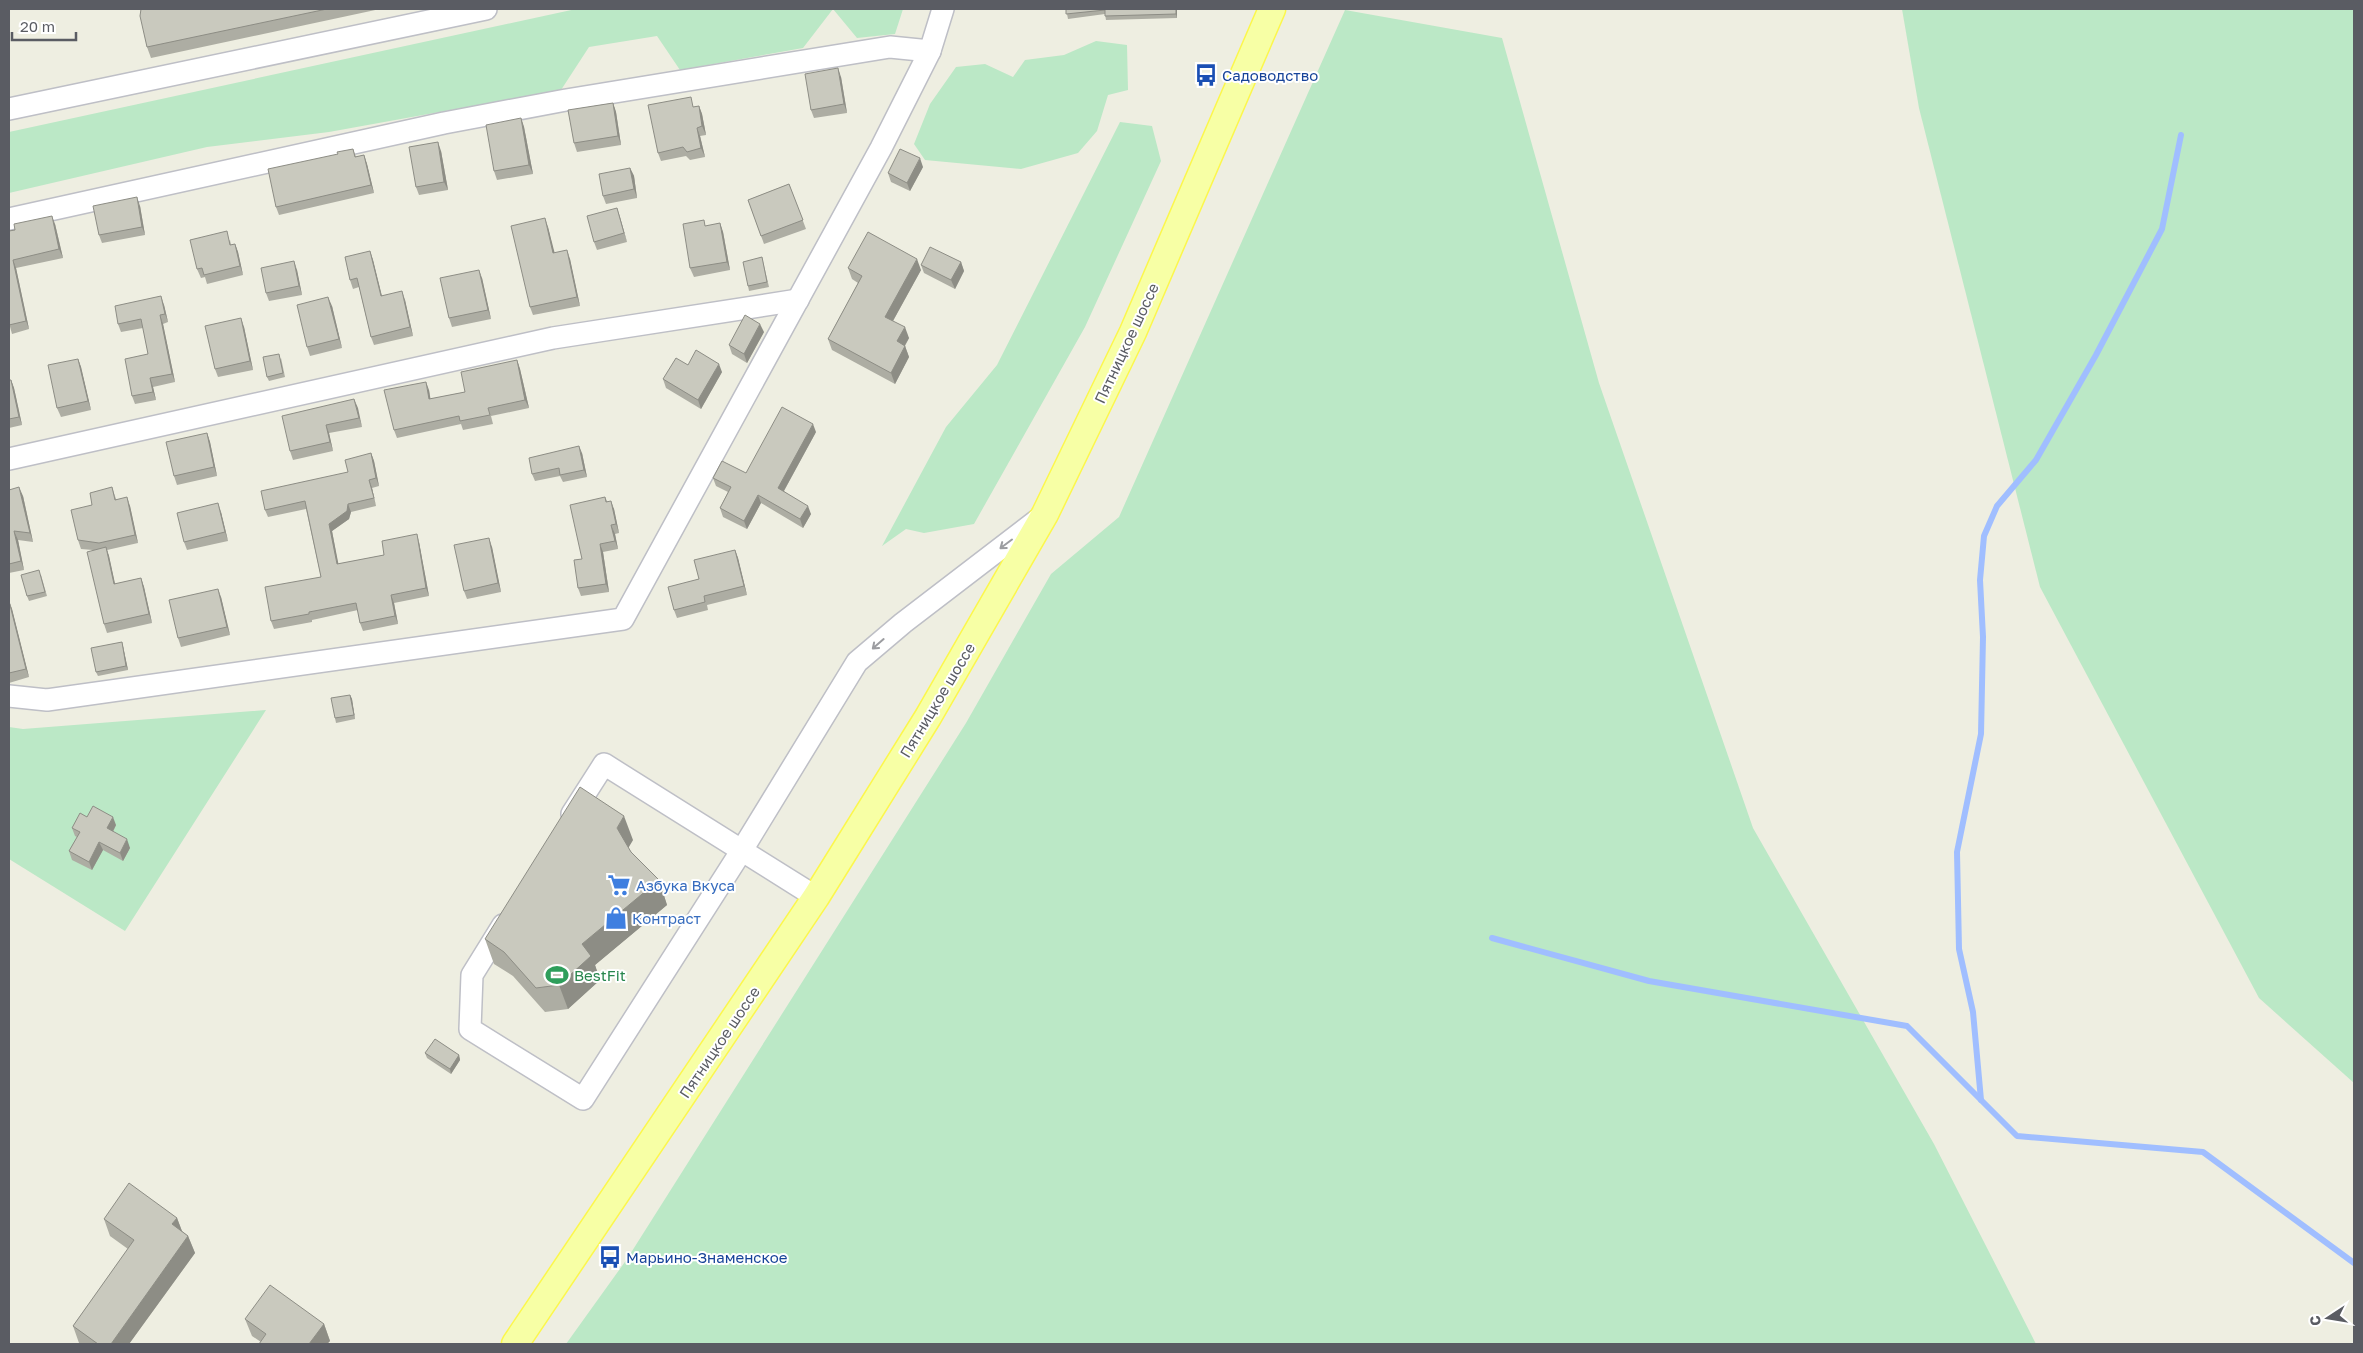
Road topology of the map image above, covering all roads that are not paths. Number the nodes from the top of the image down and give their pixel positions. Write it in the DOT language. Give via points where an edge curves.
graph roads {
  1 [pos="486,9"];
  2 [pos="943,9"];
  3 [pos="1272,9"];
  4 [pos="930,51"];
  5 [pos="9,109"];
  6 [pos="9,219"];
  7 [pos="798,300"];
  8 [pos="9,460"];
  9 [pos="1045,514"];
  10 [pos="9,696"];
  11 [pos="562,831"];
  12 [pos="742,850"];
  13 [pos="816,897"];
  14 [pos="514,907"];
  15 [pos="515,1344"];
  1 -- 5 [label="street"];
  2 -- 4 [label="street"];
  3 -- 9 [label="main road, Пятницкое шоссе" via="1133,332"];
  4 -- 6 [label="street" via="890,46 444,122"];
  4 -- 7 [label="street"];
  7 -- 8 [label="street" via="553,338"];
  7 -- 10 [label="street" via="623,618 47,700"];
  9 -- 12 [label="street, one-way" via="857,662"];
  9 -- 13 [label="main road, Пятницкое шоссе" via="928,717"];
  11 -- 12 [label="street" via="604,764"];
  12 -- 13 [label="street"];
  12 -- 14 [label="street" via="582,1099 470,1029 472,975"];
  13 -- 15 [label="main road, Пятницкое шоссе"];
}
